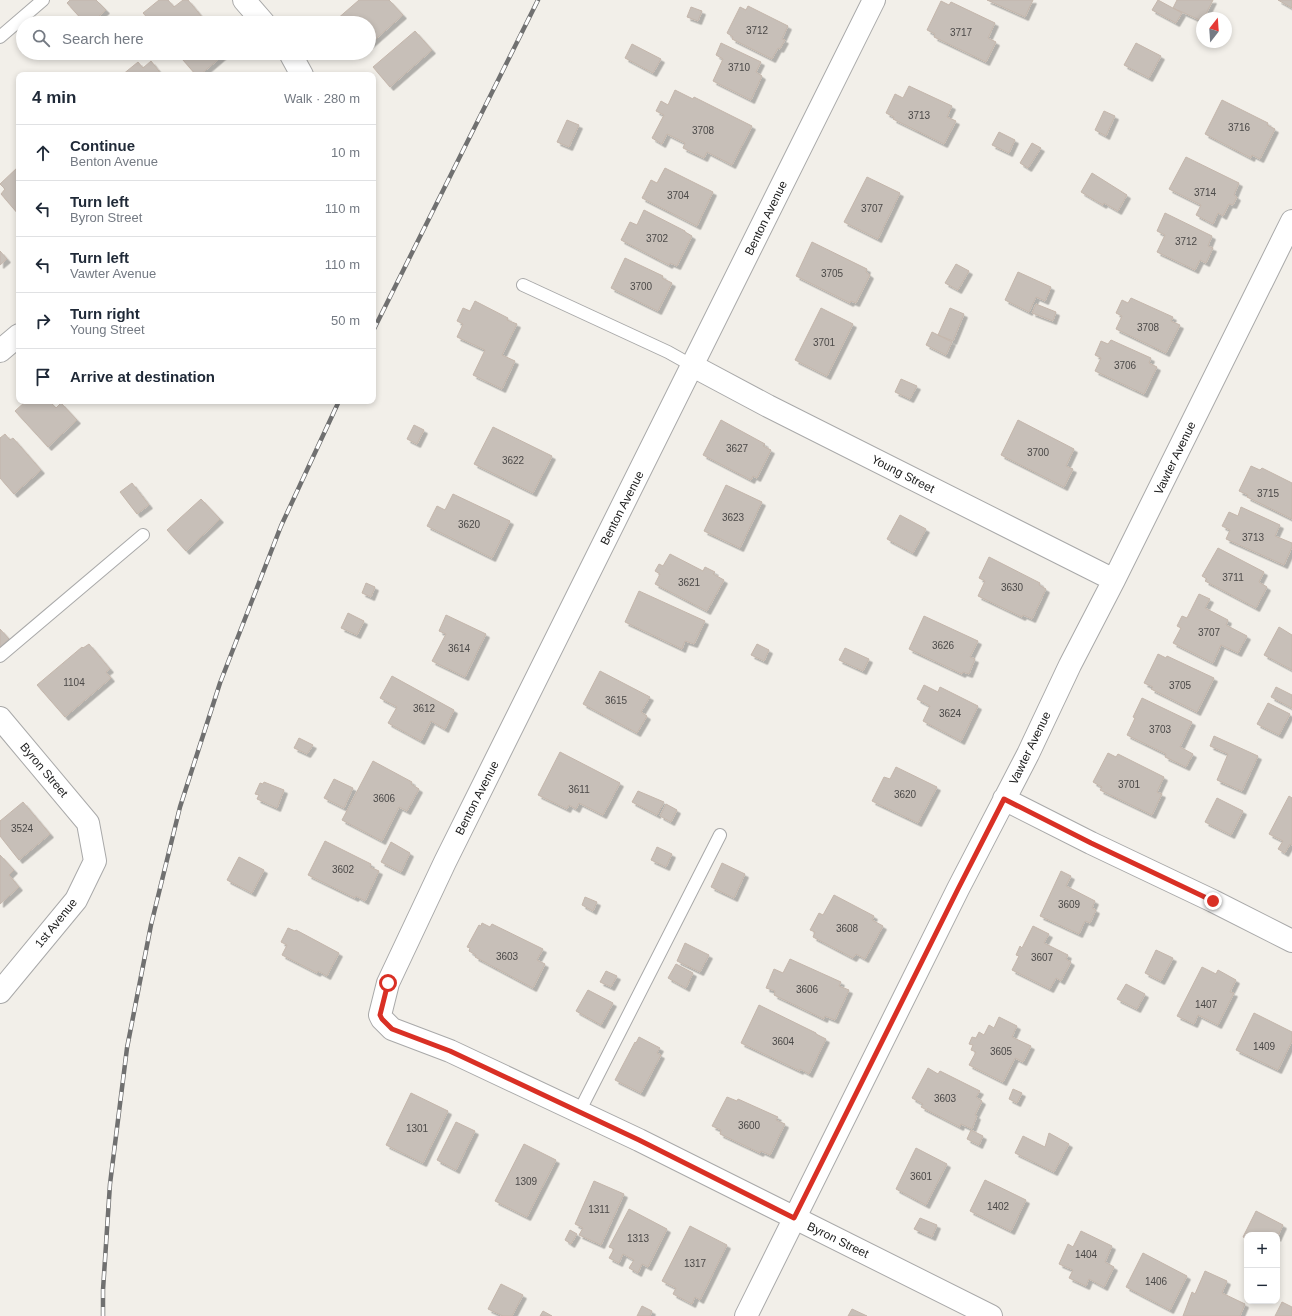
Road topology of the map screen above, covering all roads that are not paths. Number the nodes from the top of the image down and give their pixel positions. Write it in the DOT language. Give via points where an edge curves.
graph roads {
  1 [pos="43,0"];
  2 [pos="244,0"];
  3 [pos="874,0"];
  4 [pos="24,16"];
  5 [pos="258,16"];
  6 [pos="16,23"];
  7 [pos="0,36"];
  8 [pos="294,60"];
  9 [pos="301,72"];
  10 [pos="1292,221"];
  11 [pos="523,285"];
  12 [pos="16,338"];
  13 [pos="0,352"];
  14 [pos="693,366"];
  15 [pos="143,535"];
  16 [pos="1114,580"];
  17 [pos="0,656"];
  18 [pos="0,718"];
  19 [pos="1004,799"];
  20 [pos="88,823"];
  21 [pos="720,835"];
  22 [pos="1292,941"];
  23 [pos="0,992"];
  24 [pos="382,1019"];
  25 [pos="579,1112"];
  26 [pos="794,1218"];
  27 [pos="746,1316"];
  28 [pos="991,1316"];
  1 -- 4 [label="lane"];
  2 -- 5 [label="street"];
  3 -- 14 [label="street, Benton Avenue"];
  6 -- 7 [label="lane"];
  8 -- 9 [label="street"];
  10 -- 16 [label="street, Vawter Avenue"];
  11 -- 14 [label="lane"];
  12 -- 13 [label="street"];
  14 -- 16 [label="street, Young Street"];
  14 -- 24 [label="street, Benton Avenue" via="449,855 388,983 380,1015"];
  15 -- 17 [label="lane"];
  16 -- 19 [label="street, Vawter Avenue"];
  18 -- 20 [label="street, Byron Street"];
  19 -- 22 [label="street"];
  19 -- 26 [label="street, Vawter Avenue"];
  20 -- 23 [label="street, 1st Avenue" via="96,861 76,900"];
  21 -- 25 [label="lane"];
  24 -- 25 [label="street, Byron Street" via="392,1029 450,1051"];
  25 -- 26 [label="street, Byron Street"];
  26 -- 27 [label="street, Vawter Avenue"];
  26 -- 28 [label="street, Byron Street"];
}
